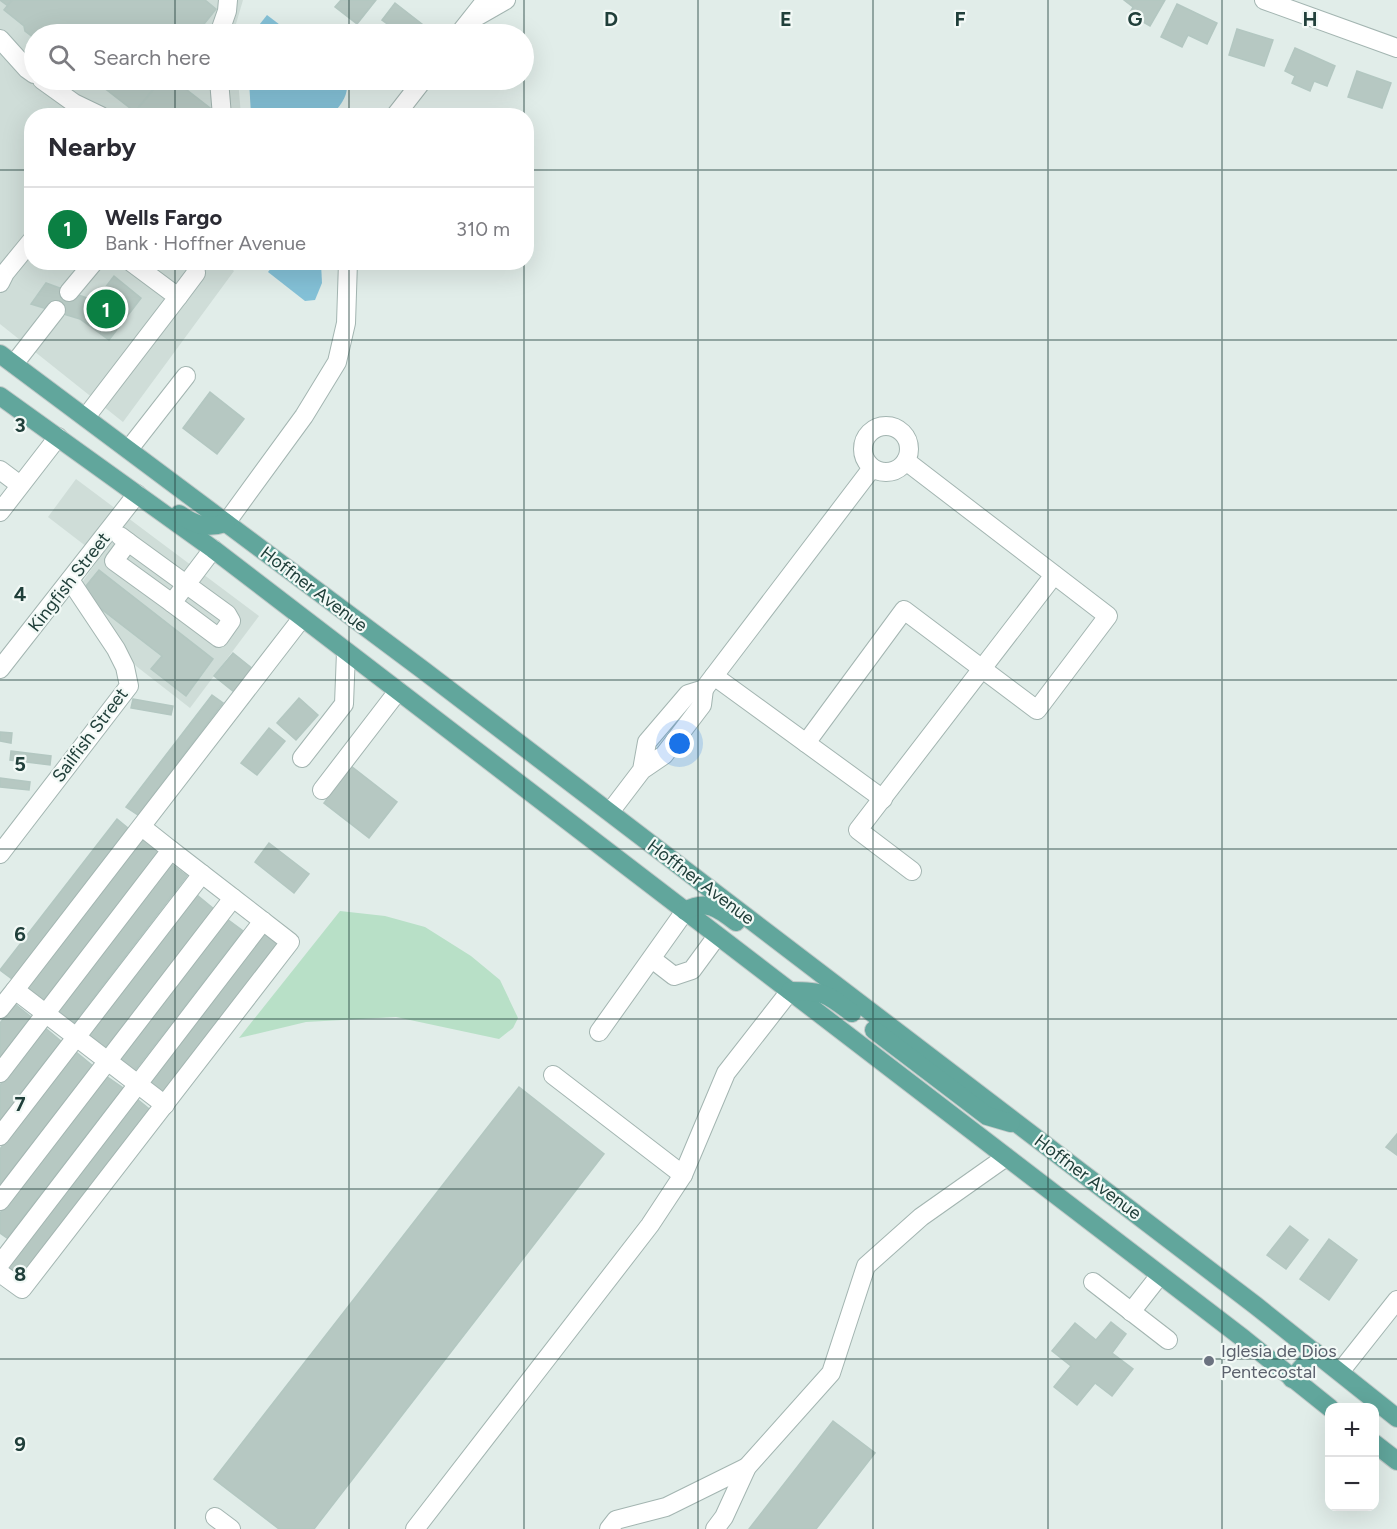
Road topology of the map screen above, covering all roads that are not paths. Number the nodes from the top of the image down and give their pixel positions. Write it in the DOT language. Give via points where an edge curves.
graph roads {
  1 [pos="228,0"];
  2 [pos="486,0"];
  3 [pos="506,0"];
  4 [pos="1269,1"];
  5 [pos="471,20"];
  6 [pos="222,24"];
  7 [pos="468,24"];
  8 [pos="0,39"];
  9 [pos="1397,48"];
  10 [pos="24,64"];
  11 [pos="56,90"];
  12 [pos="220,90"];
  13 [pos="415,90"];
  14 [pos="84,108"];
  15 [pos="221,108"];
  16 [pos="401,108"];
  17 [pos="24,250"];
  18 [pos="87,270"];
  19 [pos="142,270"];
  20 [pos="196,270"];
  21 [pos="348,270"];
  22 [pos="0,283"];
  23 [pos="69,292"];
  24 [pos="178,297"];
  25 [pos="56,310"];
  26 [pos="7,359"];
  27 [pos="186,376"];
  28 [pos="0,396"];
  29 [pos="86,417"];
  30 [pos="58,437"];
  31 [pos="129,449"];
  32 [pos="906,461"];
  33 [pos="872,468"];
  34 [pos="0,470"];
  35 [pos="20,485"];
  36 [pos="137,494"];
  37 [pos="0,512"];
  38 [pos="226,523"];
  39 [pos="110,529"];
  40 [pos="128,542"];
  41 [pos="213,549"];
  42 [pos="1054,575"];
  43 [pos="70,580"];
  44 [pos="187,583"];
  45 [pos="172,603"];
  46 [pos="302,618"];
  47 [pos="382,639"];
  48 [pos="346,652"];
  49 [pos="0,669"];
  50 [pos="982,669"];
  51 [pos="709,683"];
  52 [pos="398,691"];
  53 [pos="806,743"];
  54 [pos="302,758"];
  55 [pos="322,790"];
  56 [pos="883,799"];
  57 [pos="610,812"];
  58 [pos="142,827"];
  59 [pos="171,850"];
  60 [pos="0,854"];
  61 [pos="912,871"];
  62 [pos="202,874"];
  63 [pos="233,898"];
  64 [pos="685,911"];
  65 [pos="263,921"];
  66 [pos="717,936"];
  67 [pos="652,959"];
  68 [pos="819,972"];
  69 [pos="15,990"];
  70 [pos="790,991"];
  71 [pos="0,1009"];
  72 [pos="45,1014"];
  73 [pos="599,1032"];
  74 [pos="76,1038"];
  75 [pos="107,1061"];
  76 [pos="0,1073"];
  77 [pos="553,1074"];
  78 [pos="138,1084"];
  79 [pos="165,1105"];
  80 [pos="1019,1125"];
  81 [pos="0,1136"];
  82 [pos="1006,1157"];
  83 [pos="683,1175"];
  84 [pos="0,1201"];
  85 [pos="0,1264"];
  86 [pos="0,1273"];
  87 [pos="1160,1275"];
  88 [pos="1093,1282"];
  89 [pos="1397,1300"];
  90 [pos="1131,1312"];
  91 [pos="1168,1340"];
  92 [pos="1316,1352"];
  93 [pos="1340,1372"];
  94 [pos="1292,1379"];
  95 [pos="1325,1405"];
  96 [pos="1397,1418"];
  97 [pos="1379,1447"];
  98 [pos="1397,1461"];
  99 [pos="747,1467"];
  100 [pos="215,1517"];
  101 [pos="231,1529"];
  102 [pos="415,1529"];
  103 [pos="609,1529"];
  104 [pos="715,1529"];
  1 -- 6 [label="street"];
  2 -- 5 [label="street"];
  3 -- 5 [label="street"];
  4 -- 9 [label="street"];
  5 -- 7 [label="street"];
  8 -- 10 [label="street"];
  11 -- 14 [label="street"];
  12 -- 15 [label="street"];
  13 -- 16 [label="street"];
  17 -- 22 [label="street"];
  18 -- 23 [label="street"];
  19 -- 24 [label="street"];
  20 -- 24 [label="street"];
  21 -- 38 [label="street" via="346,323 337,362 304,416"];
  24 -- 29 [label="street"];
  25 -- 26 [label="street"];
  26 -- 29 [label="main road, Hoffner Avenue"];
  27 -- 31 [label="street"];
  28 -- 30 [label="main road, Hoffner Avenue"];
  29 -- 31 [label="main road, Hoffner Avenue"];
  30 -- 35 [label="street"];
  30 -- 36 [label="main road, Hoffner Avenue"];
  31 -- 38 [label="main road, Hoffner Avenue"];
  32 -- 33 [label="street" via="894,471"];
  32 -- 33 [label="street" via="909,446 902,432 881,426 868,434 862,448"];
  32 -- 42 [label="street"];
  33 -- 51 [label="street"];
  34 -- 35 [label="street"];
  35 -- 37 [label="street"];
  36 -- 38 [label="main road" via="159,499 190,522 212,527"];
  36 -- 39 [label="street, Kingfish Street"];
  36 -- 41 [label="main road, Hoffner Avenue"];
  38 -- 47 [label="main road, Hoffner Avenue"];
  39 -- 40 [label="street"];
  39 -- 43 [label="street, Kingfish Street"];
  40 -- 44 [label="street"];
  40 -- 45 [label="street" via="114,561"];
  41 -- 44 [label="street"];
  41 -- 46 [label="main road, Hoffner Avenue"];
  41 -- 47 [label="main road" via="241,548 350,628"];
  42 -- 50 [label="street"];
  42 -- 50 [label="street" via="1107,616 1037,710"];
  43 -- 49 [label="street, Kingfish Street"];
  43 -- 60 [label="street, Sailfish Street" via="116,649 129,686"];
  44 -- 45 [label="street"];
  44 -- 45 [label="street" via="227,614 231,621 219,638"];
  46 -- 48 [label="main road, Hoffner Avenue"];
  46 -- 58 [label="street"];
  47 -- 57 [label="main road, Hoffner Avenue"];
  48 -- 52 [label="main road, Hoffner Avenue"];
  48 -- 54 [label="street" via="344,704"];
  50 -- 53 [label="street" via="904,610"];
  50 -- 56 [label="street"];
  51 -- 53 [label="street"];
  51 -- 57 [label="street" via="702,705 664,755 642,770"];
  52 -- 55 [label="street"];
  52 -- 64 [label="main road, Hoffner Avenue"];
  53 -- 56 [label="street"];
  56 -- 61 [label="street" via="858,830"];
  57 -- 68 [label="main road, Hoffner Avenue"];
  58 -- 59 [label="street"];
  58 -- 69 [label="street"];
  59 -- 62 [label="street"];
  59 -- 72 [label="street"];
  62 -- 63 [label="street"];
  62 -- 74 [label="street"];
  63 -- 65 [label="street"];
  63 -- 75 [label="street"];
  64 -- 66 [label="main road, Hoffner Avenue"];
  64 -- 67 [label="street"];
  64 -- 68 [label="main road" via="707,905 777,954"];
  65 -- 78 [label="street"];
  65 -- 79 [label="street" via="290,942"];
  66 -- 67 [label="street" via="692,970 674,976"];
  66 -- 70 [label="main road, Hoffner Avenue"];
  67 -- 73 [label="street"];
  68 -- 80 [label="main road, Hoffner Avenue"];
  69 -- 71 [label="street"];
  69 -- 72 [label="street"];
  70 -- 80 [label="main road" via="818,991 835,999 987,1116"];
  70 -- 82 [label="main road, Hoffner Avenue"];
  70 -- 83 [label="street" via="726,1073"];
  72 -- 74 [label="street"];
  72 -- 76 [label="street"];
  74 -- 75 [label="street"];
  74 -- 81 [label="street"];
  75 -- 78 [label="street"];
  75 -- 84 [label="street"];
  77 -- 83 [label="street"];
  78 -- 79 [label="street"];
  78 -- 85 [label="street"];
  79 -- 86 [label="street" via="22,1289"];
  80 -- 92 [label="main road, Hoffner Avenue"];
  82 -- 87 [label="main road, Hoffner Avenue"];
  82 -- 99 [label="street" via="921,1217 866,1266 831,1373"];
  83 -- 102 [label="street" via="650,1225"];
  87 -- 90 [label="street"];
  87 -- 94 [label="main road, Hoffner Avenue"];
  88 -- 90 [label="street"];
  89 -- 93 [label="street"];
  90 -- 91 [label="street"];
  92 -- 93 [label="main road, Hoffner Avenue"];
  92 -- 94 [label="main road"];
  93 -- 96 [label="main road, Hoffner Avenue"];
  94 -- 95 [label="main road, Hoffner Avenue"];
  97 -- 98 [label="main road"];
  99 -- 103 [label="street" via="666,1507 616,1520"];
  99 -- 104 [label="street"];
  100 -- 101 [label="street"];
}
